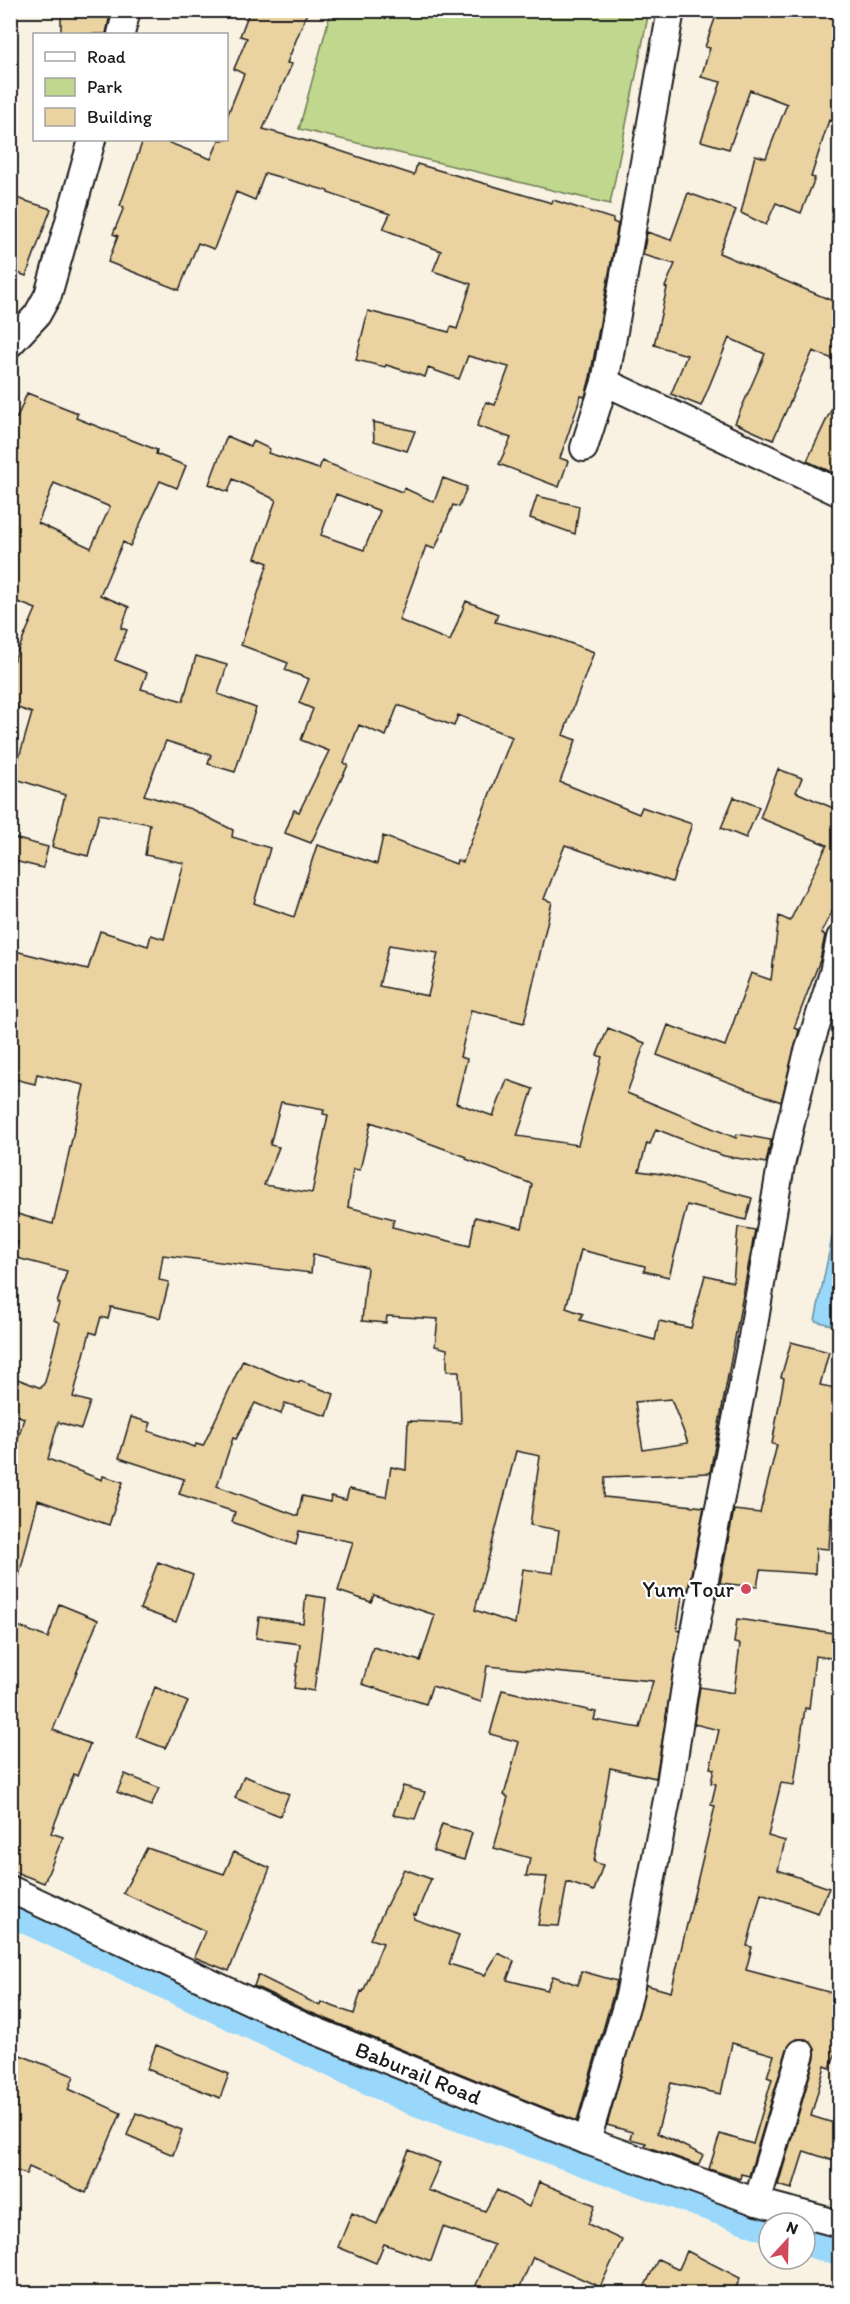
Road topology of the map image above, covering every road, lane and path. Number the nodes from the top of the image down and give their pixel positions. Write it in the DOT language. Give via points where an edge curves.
graph roads {
  1 [pos="127,10"];
  2 [pos="671,10"];
  3 [pos="121,33"];
  4 [pos="92,141"];
  5 [pos="10,344"];
  6 [pos="605,382"];
  7 [pos="584,448"];
  8 [pos="840,493"];
  9 [pos="840,938"];
  10 [pos="10,1889"];
  11 [pos="801,2053"];
  12 [pos="587,2141"];
  13 [pos="757,2202"];
  14 [pos="840,2224"];
  1 -- 3 [label="street"];
  2 -- 6 [label="street"];
  4 -- 5 [label="street" via="48,295 37,315"];
  6 -- 7 [label="street"];
  6 -- 8 [label="street"];
  9 -- 12 [label="street" via="781,1165 629,1996"];
  10 -- 12 [label="street, Baburail Road" via="301,2025"];
  11 -- 13 [label="street"];
  12 -- 13 [label="street, Baburail Road"];
  13 -- 14 [label="street, Baburail Road"];
}
